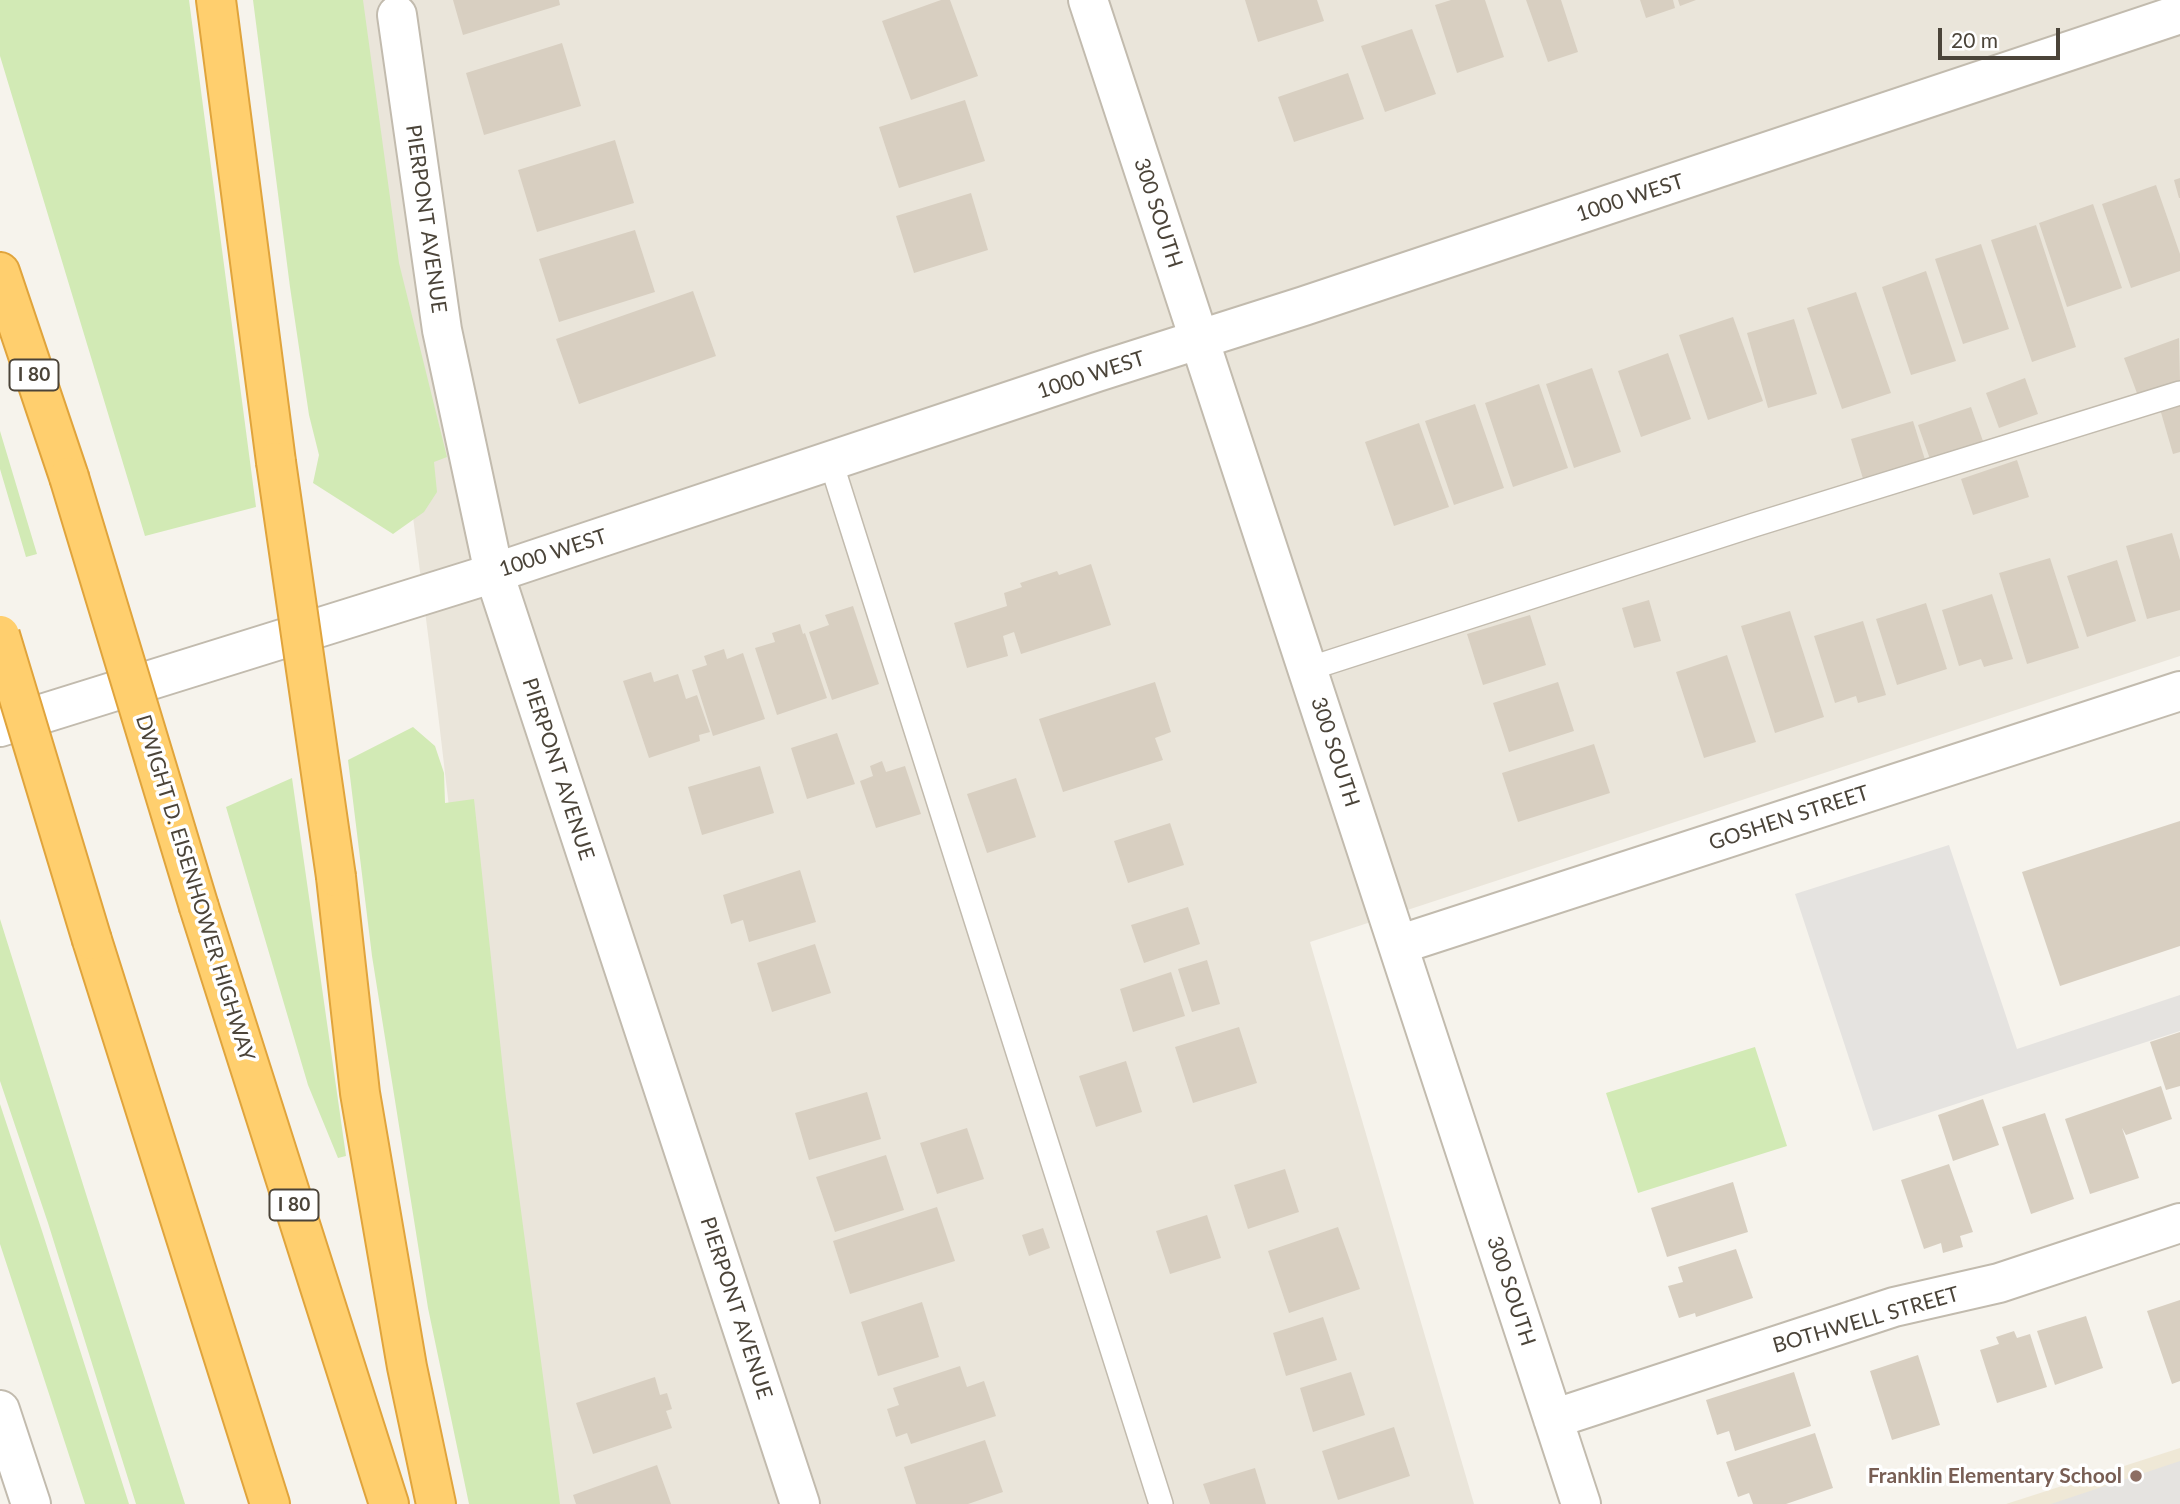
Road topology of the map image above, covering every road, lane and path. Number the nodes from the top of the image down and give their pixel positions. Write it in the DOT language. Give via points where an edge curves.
graph roads {
  1 [pos="216,0"];
  2 [pos="1088,0"];
  3 [pos="2180,14"];
  4 [pos="397,15"];
  5 [pos="0,272"];
  6 [pos="1200,340"];
  7 [pos="2180,393"];
  8 [pos="831,462"];
  9 [pos="494,573"];
  10 [pos="0,635"];
  11 [pos="1308,669"];
  12 [pos="2180,691"];
  13 [pos="0,727"];
  14 [pos="1398,945"];
  15 [pos="2180,1223"];
  16 [pos="0,1410"];
  17 [pos="1553,1419"];
  18 [pos="31,1504"];
  19 [pos="270,1504"];
  20 [pos="389,1504"];
  21 [pos="436,1504"];
  22 [pos="800,1504"];
  23 [pos="1161,1504"];
  24 [pos="1581,1504"];
  1 -- 21 [label="highway, bridge" via="336,877 360,1093 407,1367"];
  2 -- 6 [label="street, 300 SOUTH"];
  3 -- 6 [label="street, 1000 WEST"];
  4 -- 9 [label="street, PIERPONT AVENUE" via="442,330"];
  5 -- 20 [label="highway, DWIGHT D. EISENHOWER HIGHWAY / I 80, bridge" via="69,477 199,907"];
  6 -- 8 [label="street, 1000 WEST"];
  6 -- 11 [label="street, 300 SOUTH"];
  7 -- 11 [label="lane"];
  8 -- 9 [label="street, 1000 WEST"];
  8 -- 23 [label="lane"];
  9 -- 13 [label="street, 1000 WEST"];
  9 -- 22 [label="street, PIERPONT AVENUE"];
  10 -- 19 [label="highway, bridge"];
  11 -- 14 [label="street, 300 SOUTH"];
  12 -- 14 [label="street, GOSHEN STREET"];
  14 -- 17 [label="street, 300 SOUTH"];
  15 -- 17 [label="street, BOTHWELL STREET" via="1999,1283 1894,1307"];
  16 -- 18 [label="street"];
  17 -- 24 [label="street, 300 SOUTH"];
}
